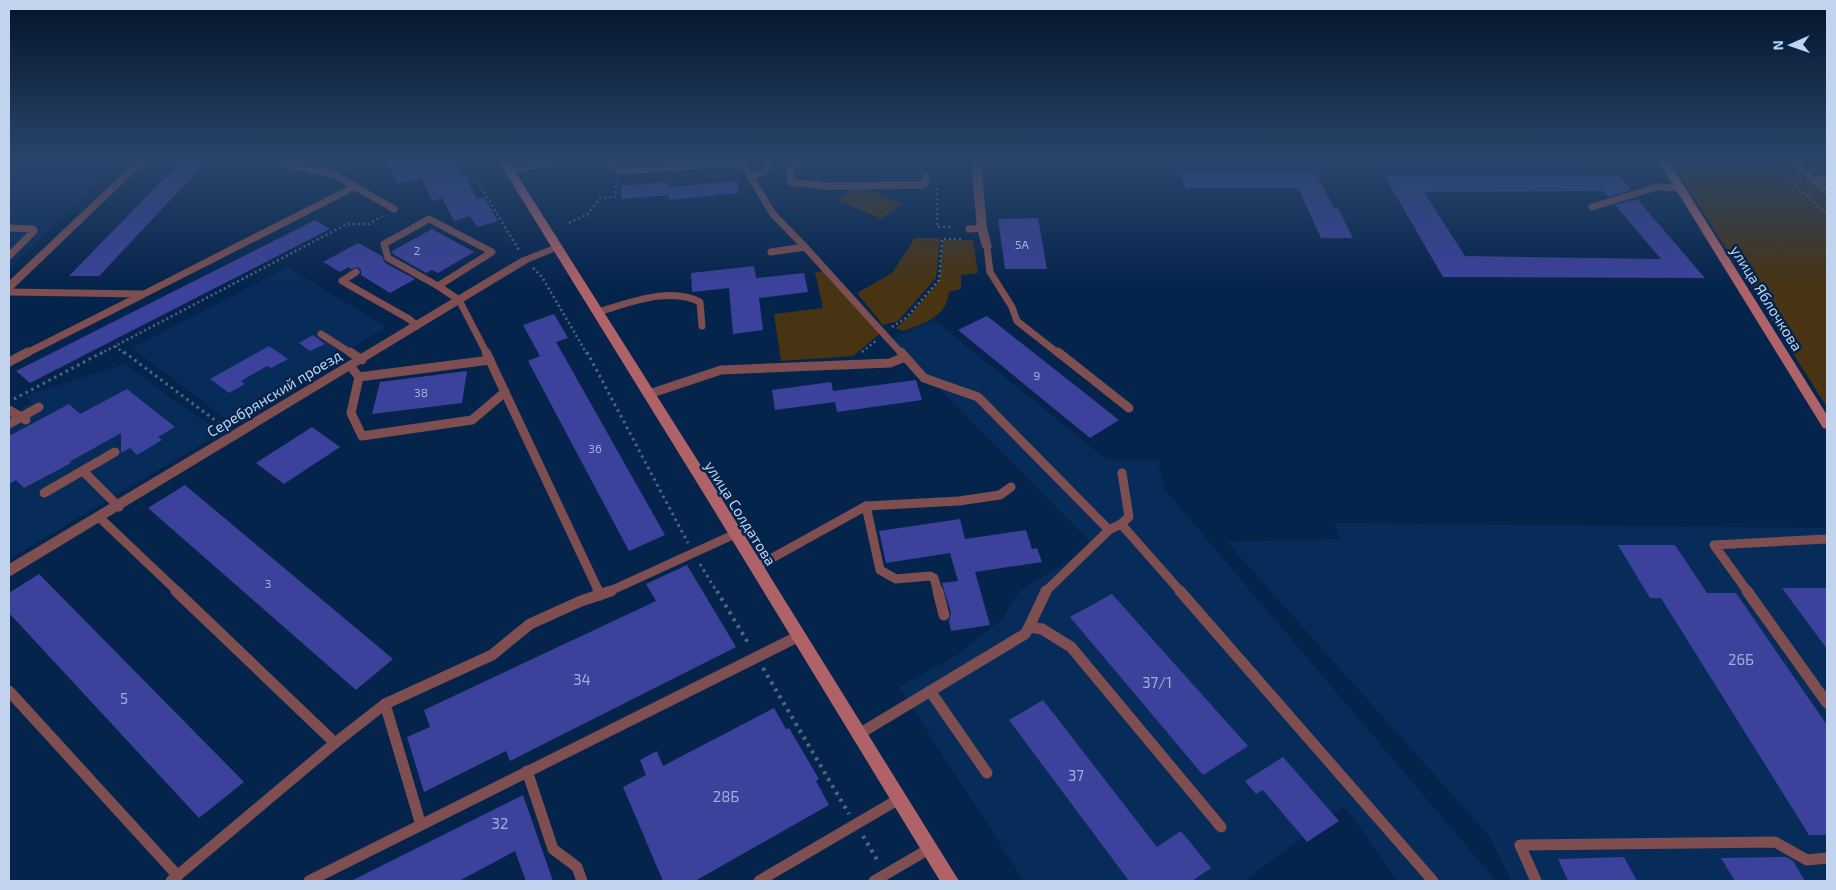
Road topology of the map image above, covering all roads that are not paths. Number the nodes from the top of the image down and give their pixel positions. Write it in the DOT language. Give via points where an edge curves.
graph roads {
  1 [pos="96,204"];
  2 [pos="322,204"];
  3 [pos="379,204"];
  4 [pos="530,204"];
  5 [pos="767,204"];
  6 [pos="975,204"];
  7 [pos="1603,204"];
  8 [pos="1690,204"];
  9 [pos="1592,207"];
  10 [pos="394,210"];
  11 [pos="9,228"];
  12 [pos="557,247"];
  13 [pos="805,247"];
  14 [pos="987,247"];
  15 [pos="771,252"];
  16 [pos="9,256"];
  17 [pos="356,272"];
  18 [pos="438,286"];
  19 [pos="9,287"];
  20 [pos="9,292"];
  21 [pos="144,294"];
  22 [pos="459,300"];
  23 [pos="598,312"];
  24 [pos="417,326"];
  25 [pos="702,326"];
  26 [pos="321,334"];
  27 [pos="905,357"];
  28 [pos="362,360"];
  29 [pos="490,360"];
  30 [pos="9,362"];
  31 [pos="351,367"];
  32 [pos="359,377"];
  33 [pos="505,392"];
  34 [pos="649,394"];
  35 [pos="39,408"];
  36 [pos="1129,408"];
  37 [pos="9,410"];
  38 [pos="24,418"];
  39 [pos="9,424"];
  40 [pos="1827,424"];
  41 [pos="115,452"];
  42 [pos="82,471"];
  43 [pos="1122,473"];
  44 [pos="1010,487"];
  45 [pos="44,493"];
  46 [pos="866,506"];
  47 [pos="119,507"];
  48 [pos="100,518"];
  49 [pos="1121,524"];
  50 [pos="1109,530"];
  51 [pos="735,534"];
  52 [pos="1827,539"];
  53 [pos="756,567"];
  54 [pos="9,572"];
  55 [pos="600,595"];
  56 [pos="944,615"];
  57 [pos="1029,627"];
  58 [pos="799,636"];
  59 [pos="9,691"];
  60 [pos="930,691"];
  61 [pos="1827,703"];
  62 [pos="385,704"];
  63 [pos="859,734"];
  64 [pos="335,743"];
  65 [pos="527,771"];
  66 [pos="987,773"];
  67 [pos="899,799"];
  68 [pos="421,825"];
  69 [pos="1221,827"];
  70 [pos="930,849"];
  71 [pos="1827,858"];
  72 [pos="175,878"];
  73 [pos="309,881"];
  74 [pos="582,881"];
  75 [pos="759,881"];
  76 [pos="874,881"];
  77 [pos="950,881"];
  78 [pos="1433,881"];
  79 [pos="1536,881"];
  1 -- 19 [label="street"];
  2 -- 21 [label="lane"];
  3 -- 10 [label="lane"];
  4 -- 12 [label="main road, улица Солдатова"];
  5 -- 13 [label="lane"];
  6 -- 14 [label="street" via="975,229"];
  7 -- 9 [label="lane"];
  8 -- 40 [label="main road, улица Яблочкова"];
  11 -- 16 [label="lane" via="33,228 34,231"];
  12 -- 22 [label="street, Серебрянский проезд" via="525,260"];
  12 -- 23 [label="main road, улица Солдатова"];
  13 -- 15 [label="lane"];
  13 -- 27 [label="lane"];
  14 -- 36 [label="lane" via="990,272 1017,321"];
  17 -- 24 [label="lane" via="342,281"];
  18 -- 18 [label="lane" via="492,252 429,219 384,244 388,258"];
  18 -- 22 [label="lane"];
  20 -- 21 [label="lane"];
  21 -- 30 [label="lane"];
  22 -- 24 [label="street, Серебрянский проезд"];
  22 -- 29 [label="lane"];
  23 -- 25 [label="lane" via="637,300 680,296 700,302"];
  23 -- 34 [label="main road, улица Солдатова"];
  24 -- 28 [label="street, Серебрянский проезд"];
  26 -- 28 [label="lane"];
  27 -- 34 [label="lane" via="890,363 721,370"];
  27 -- 50 [label="lane" via="924,378 978,397"];
  28 -- 31 [label="street, Серебрянский проезд"];
  29 -- 32 [label="lane"];
  29 -- 33 [label="lane"];
  31 -- 32 [label="lane"];
  31 -- 47 [label="street, Серебрянский проезд"];
  32 -- 33 [label="lane" via="351,413 362,436 472,420"];
  33 -- 55 [label="lane"];
  34 -- 51 [label="main road, улица Солдатова"];
  35 -- 38 [label="lane"];
  37 -- 38 [label="lane"];
  38 -- 39 [label="lane"];
  41 -- 42 [label="lane"];
  42 -- 45 [label="lane"];
  42 -- 47 [label="lane"];
  43 -- 49 [label="lane" via="1129,517"];
  44 -- 46 [label="lane" via="1000,494 959,501"];
  46 -- 53 [label="lane"];
  46 -- 56 [label="lane" via="880,570 896,579 934,578"];
  47 -- 48 [label="street, Серебрянский проезд"];
  48 -- 54 [label="street, Серебрянский проезд"];
  48 -- 64 [label="lane"];
  49 -- 50 [label="lane"];
  49 -- 78 [label="lane"];
  50 -- 57 [label="lane" via="1046,591"];
  51 -- 53 [label="main road, улица Солдатова"];
  51 -- 55 [label="lane"];
  52 -- 61 [label="lane" via="1714,545"];
  53 -- 58 [label="main road, улица Солдатова"];
  55 -- 62 [label="lane" via="530,624 492,655"];
  57 -- 60 [label="lane" via="1025,634"];
  57 -- 69 [label="lane" via="1042,629 1071,647"];
  58 -- 63 [label="main road, улица Солдатова"];
  58 -- 65 [label="lane"];
  59 -- 72 [label="lane"];
  60 -- 63 [label="lane"];
  60 -- 66 [label="lane"];
  62 -- 64 [label="lane"];
  62 -- 68 [label="lane"];
  63 -- 67 [label="main road, улица Солдатова"];
  64 -- 72 [label="lane"];
  65 -- 68 [label="lane"];
  65 -- 74 [label="lane" via="553,849 577,867"];
  67 -- 70 [label="main road, улица Солдатова"];
  67 -- 75 [label="lane"];
  68 -- 73 [label="lane"];
  70 -- 76 [label="lane"];
  70 -- 77 [label="main road, улица Солдатова"];
  71 -- 79 [label="lane" via="1807,860 1775,842 1520,845"];
}
